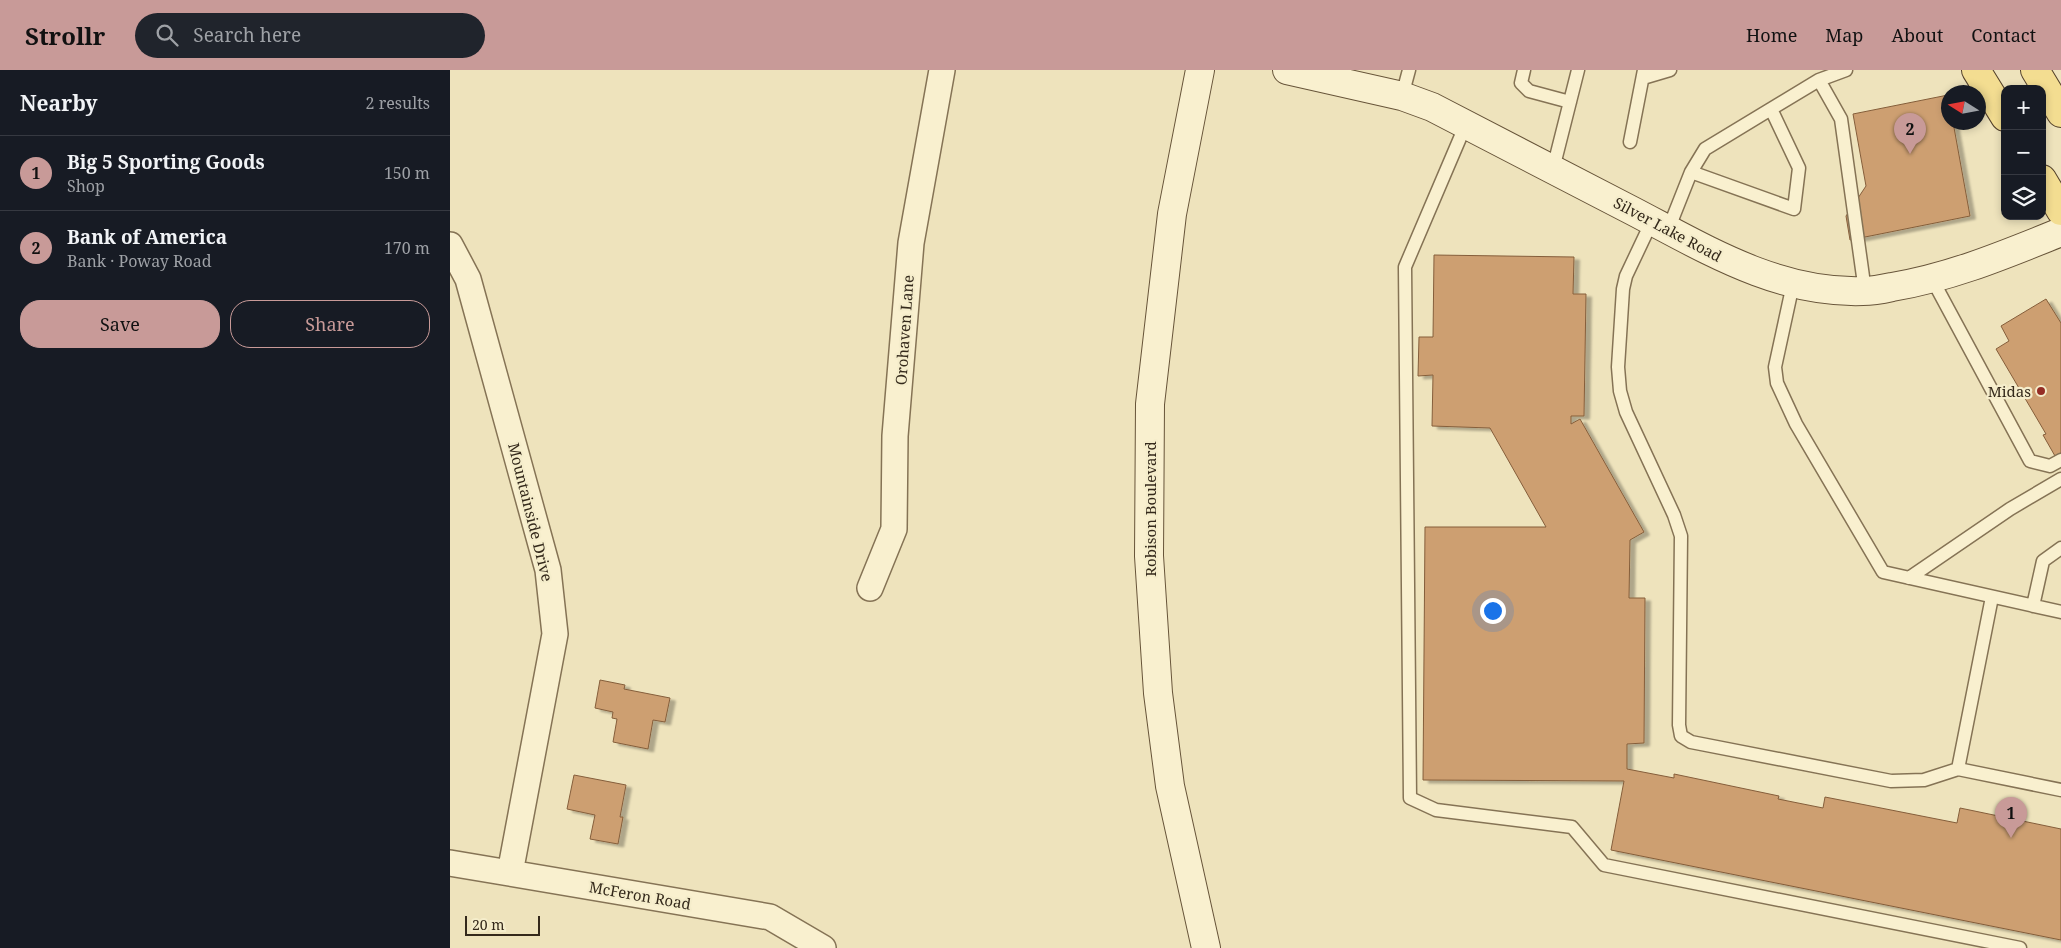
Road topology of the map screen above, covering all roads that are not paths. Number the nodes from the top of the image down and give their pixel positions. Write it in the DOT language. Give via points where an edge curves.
graph roads {
  1 [pos="942,70"];
  2 [pos="1200,70"];
  3 [pos="1287,70"];
  4 [pos="1524,70"];
  5 [pos="1578,70"];
  6 [pos="1670,70"];
  7 [pos="1846,70"];
  8 [pos="1976,70"];
  9 [pos="1643,74"];
  10 [pos="1819,80"];
  11 [pos="1406,83"];
  12 [pos="1570,102"];
  13 [pos="1771,109"];
  14 [pos="2001,111"];
  15 [pos="1466,124"];
  16 [pos="1630,142"];
  17 [pos="1553,170"];
  18 [pos="1691,172"];
  19 [pos="2046,187"];
  20 [pos="2061,211"];
  21 [pos="1660,225"];
  22 [pos="2061,232"];
  23 [pos="450,246"];
  24 [pos="1932,279"];
  25 [pos="1794,284"];
  26 [pos="1865,292"];
  27 [pos="2061,460"];
  28 [pos="2061,479"];
  29 [pos="2061,548"];
  30 [pos="1909,578"];
  31 [pos="870,588"];
  32 [pos="1992,597"];
  33 [pos="2033,606"];
  34 [pos="2061,612"];
  35 [pos="1958,769"];
  36 [pos="2061,790"];
  37 [pos="450,863"];
  38 [pos="510,873"];
  39 [pos="822,948"];
  40 [pos="1206,948"];
  41 [pos="2020,948"];
  1 -- 31 [label="street, Orohaven Lane" via="910,243 896,436 894,529"];
  2 -- 40 [label="street, Robison Boulevard" via="1172,214 1151,394 1149,556 1158,693 1170,786"];
  3 -- 11 [label="street, Silver Lake Road"];
  4 -- 12 [label="lane" via="1521,83 1528,91"];
  5 -- 12 [label="lane"];
  6 -- 9 [label="lane"];
  7 -- 10 [label="lane"];
  8 -- 14 [label="main road"];
  9 -- 16 [label="lane"];
  10 -- 13 [label="lane"];
  10 -- 26 [label="lane" via="1841,119"];
  11 -- 15 [label="street, Silver Lake Road" via="1432,107"];
  12 -- 17 [label="lane"];
  13 -- 18 [label="lane" via="1705,150"];
  13 -- 18 [label="lane" via="1799,168 1794,209"];
  15 -- 17 [label="street, Silver Lake Road"];
  15 -- 41 [label="lane" via="1405,267 1410,798 1436,810 1572,827 1604,865"];
  17 -- 21 [label="street, Silver Lake Road"];
  18 -- 21 [label="lane"];
  19 -- 20 [label="main road"];
  21 -- 25 [label="street, Silver Lake Road" via="1739,266"];
  21 -- 35 [label="lane" via="1631,264 1624,283 1618,367 1626,412 1681,536 1681,736 1691,742 1891,781 1924,780"];
  22 -- 24 [label="street, Silver Lake Road" via="1984,263"];
  23 -- 38 [label="street, Mountainside Drive" via="468,279 548,570 555,634"];
  24 -- 26 [label="street, Silver Lake Road"];
  24 -- 27 [label="lane" via="2030,460 2050,466"];
  25 -- 26 [label="street, Silver Lake Road"];
  25 -- 30 [label="lane" via="1775,367 1777,384 1793,418 1882,572"];
  28 -- 30 [label="lane" via="2010,509"];
  29 -- 33 [label="lane" via="2043,561"];
  30 -- 32 [label="lane"];
  32 -- 33 [label="lane"];
  32 -- 35 [label="lane"];
  33 -- 34 [label="lane"];
  35 -- 36 [label="lane"];
  37 -- 38 [label="street, McFeron Road"];
  38 -- 39 [label="street, McFeron Road" via="770,917"];
}
